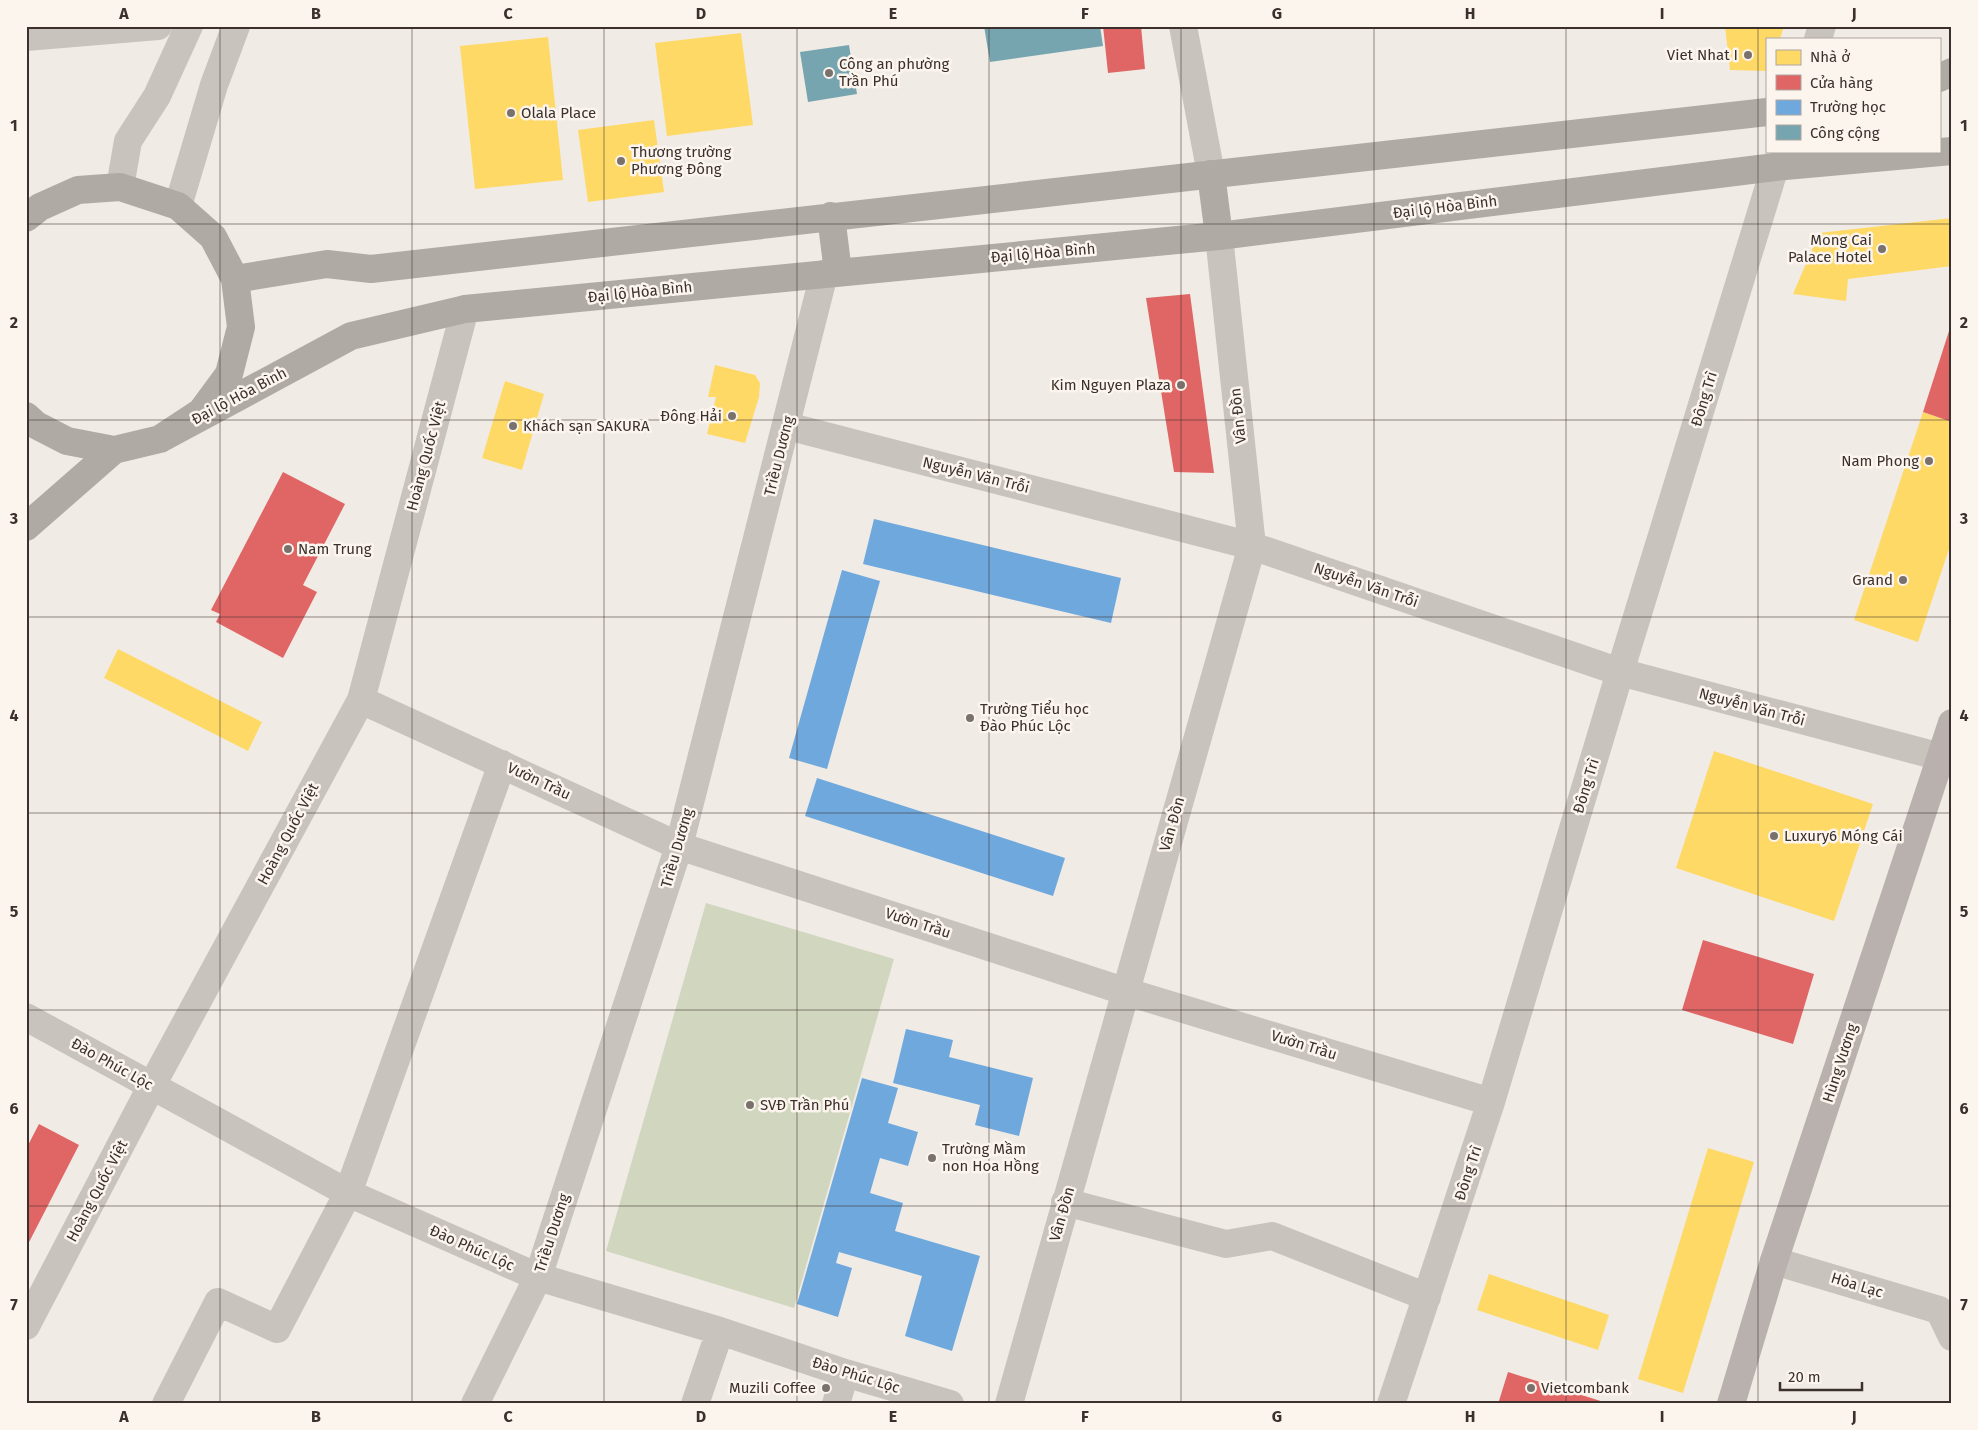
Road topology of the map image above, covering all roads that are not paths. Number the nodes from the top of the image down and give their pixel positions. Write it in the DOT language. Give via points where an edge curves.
graph roads {
  1 [pos="158,26"];
  2 [pos="189,26"];
  3 [pos="236,26"];
  4 [pos="1183,26"];
  5 [pos="1822,26"];
  6 [pos="26,37"];
  7 [pos="1818,38"];
  8 [pos="1952,72"];
  9 [pos="1940,78"];
  10 [pos="1766,112"];
  11 [pos="1930,152"];
  12 [pos="1778,159"];
  13 [pos="1212,174"];
  14 [pos="120,187"];
  15 [pos="178,206"];
  16 [pos="31,212"];
  17 [pos="831,216"];
  18 [pos="1219,236"];
  19 [pos="831,273"];
  20 [pos="235,279"];
  21 [pos="465,309"];
  22 [pos="26,416"];
  23 [pos="786,426"];
  24 [pos="160,439"];
  25 [pos="114,450"];
  26 [pos="26,527"];
  27 [pos="1252,546"];
  28 [pos="1620,672"];
  29 [pos="361,700"];
  30 [pos="1952,723"];
  31 [pos="1948,762"];
  32 [pos="502,764"];
  33 [pos="679,846"];
  34 [pos="1124,991"];
  35 [pos="26,1017"];
  36 [pos="151,1087"];
  37 [pos="1491,1102"];
  38 [pos="348,1193"];
  39 [pos="1065,1202"];
  40 [pos="1774,1261"];
  41 [pos="538,1277"];
  42 [pos="1427,1297"];
  43 [pos="1946,1307"];
  44 [pos="26,1326"];
  45 [pos="720,1331"];
  46 [pos="1952,1337"];
  47 [pos="845,1373"];
  48 [pos="166,1404"];
  49 [pos="475,1404"];
  50 [pos="694,1404"];
  51 [pos="836,1404"];
  52 [pos="950,1404"];
  53 [pos="1009,1404"];
  54 [pos="1391,1404"];
  55 [pos="1731,1404"];
  1 -- 6 [label="street"];
  2 -- 14 [label="street" via="158,96 128,141"];
  3 -- 15 [label="street" via="214,85"];
  4 -- 13 [label="street"];
  5 -- 7 [label="street"];
  8 -- 9 [label="highway"];
  10 -- 13 [label="highway"];
  11 -- 12 [label="highway, Đại lộ Hòa Bình"];
  12 -- 18 [label="highway, Đại lộ Hòa Bình"];
  12 -- 28 [label="street, Đông Trì"];
  13 -- 17 [label="highway"];
  13 -- 18 [label="highway"];
  14 -- 15 [label="highway"];
  14 -- 16 [label="highway" via="78,190"];
  15 -- 20 [label="highway" via="213,237"];
  17 -- 19 [label="highway"];
  17 -- 20 [label="highway" via="371,269 327,264"];
  18 -- 19 [label="highway, Đại lộ Hòa Bình"];
  18 -- 27 [label="street, Vân Đồn"];
  19 -- 21 [label="highway, Đại lộ Hòa Bình"];
  19 -- 23 [label="street, Triều Dương"];
  20 -- 24 [label="highway" via="241,327 229,374 201,412"];
  21 -- 24 [label="highway, Đại lộ Hòa Bình" via="350,336"];
  21 -- 29 [label="street, Hoàng Quốc Việt"];
  22 -- 25 [label="highway" via="67,441"];
  23 -- 27 [label="street, Nguyễn Văn Trỗi"];
  23 -- 33 [label="street, Triều Dương"];
  24 -- 25 [label="highway"];
  25 -- 26 [label="highway"];
  27 -- 28 [label="street, Nguyễn Văn Trỗi"];
  27 -- 34 [label="street, Vân Đồn"];
  28 -- 31 [label="street, Nguyễn Văn Trỗi"];
  28 -- 37 [label="street, Đông Trì"];
  29 -- 32 [label="street, Vườn Trầu"];
  29 -- 36 [label="street, Hoàng Quốc Việt"];
  30 -- 31 [label="main road, Hùng Vương"];
  31 -- 40 [label="main road, Hùng Vương"];
  32 -- 33 [label="street, Vườn Trầu"];
  32 -- 38 [label="street"];
  33 -- 34 [label="street, Vườn Trầu"];
  33 -- 41 [label="street, Triều Dương"];
  34 -- 37 [label="street, Vườn Trầu"];
  34 -- 39 [label="street, Vân Đồn"];
  35 -- 36 [label="street, Đào Phúc Lộc"];
  36 -- 38 [label="street, Đào Phúc Lộc"];
  36 -- 44 [label="street, Hoàng Quốc Việt"];
  37 -- 42 [label="street, Đông Trì"];
  38 -- 41 [label="street, Đào Phúc Lộc"];
  38 -- 48 [label="street" via="277,1329 218,1302"];
  39 -- 42 [label="street" via="1226,1244 1272,1236"];
  39 -- 53 [label="street, Vân Đồn"];
  40 -- 43 [label="street, Hòa Lạc"];
  40 -- 55 [label="main road, Hùng Vương"];
  41 -- 45 [label="street, Đào Phúc Lộc"];
  41 -- 49 [label="street, Triều Dương"];
  42 -- 54 [label="street, Đông Trì"];
  43 -- 46 [label="street, Hòa Lạc"];
  45 -- 47 [label="street, Đào Phúc Lộc"];
  45 -- 50 [label="street"];
  47 -- 51 [label="street"];
  47 -- 52 [label="street, Đào Phúc Lộc"];
}
